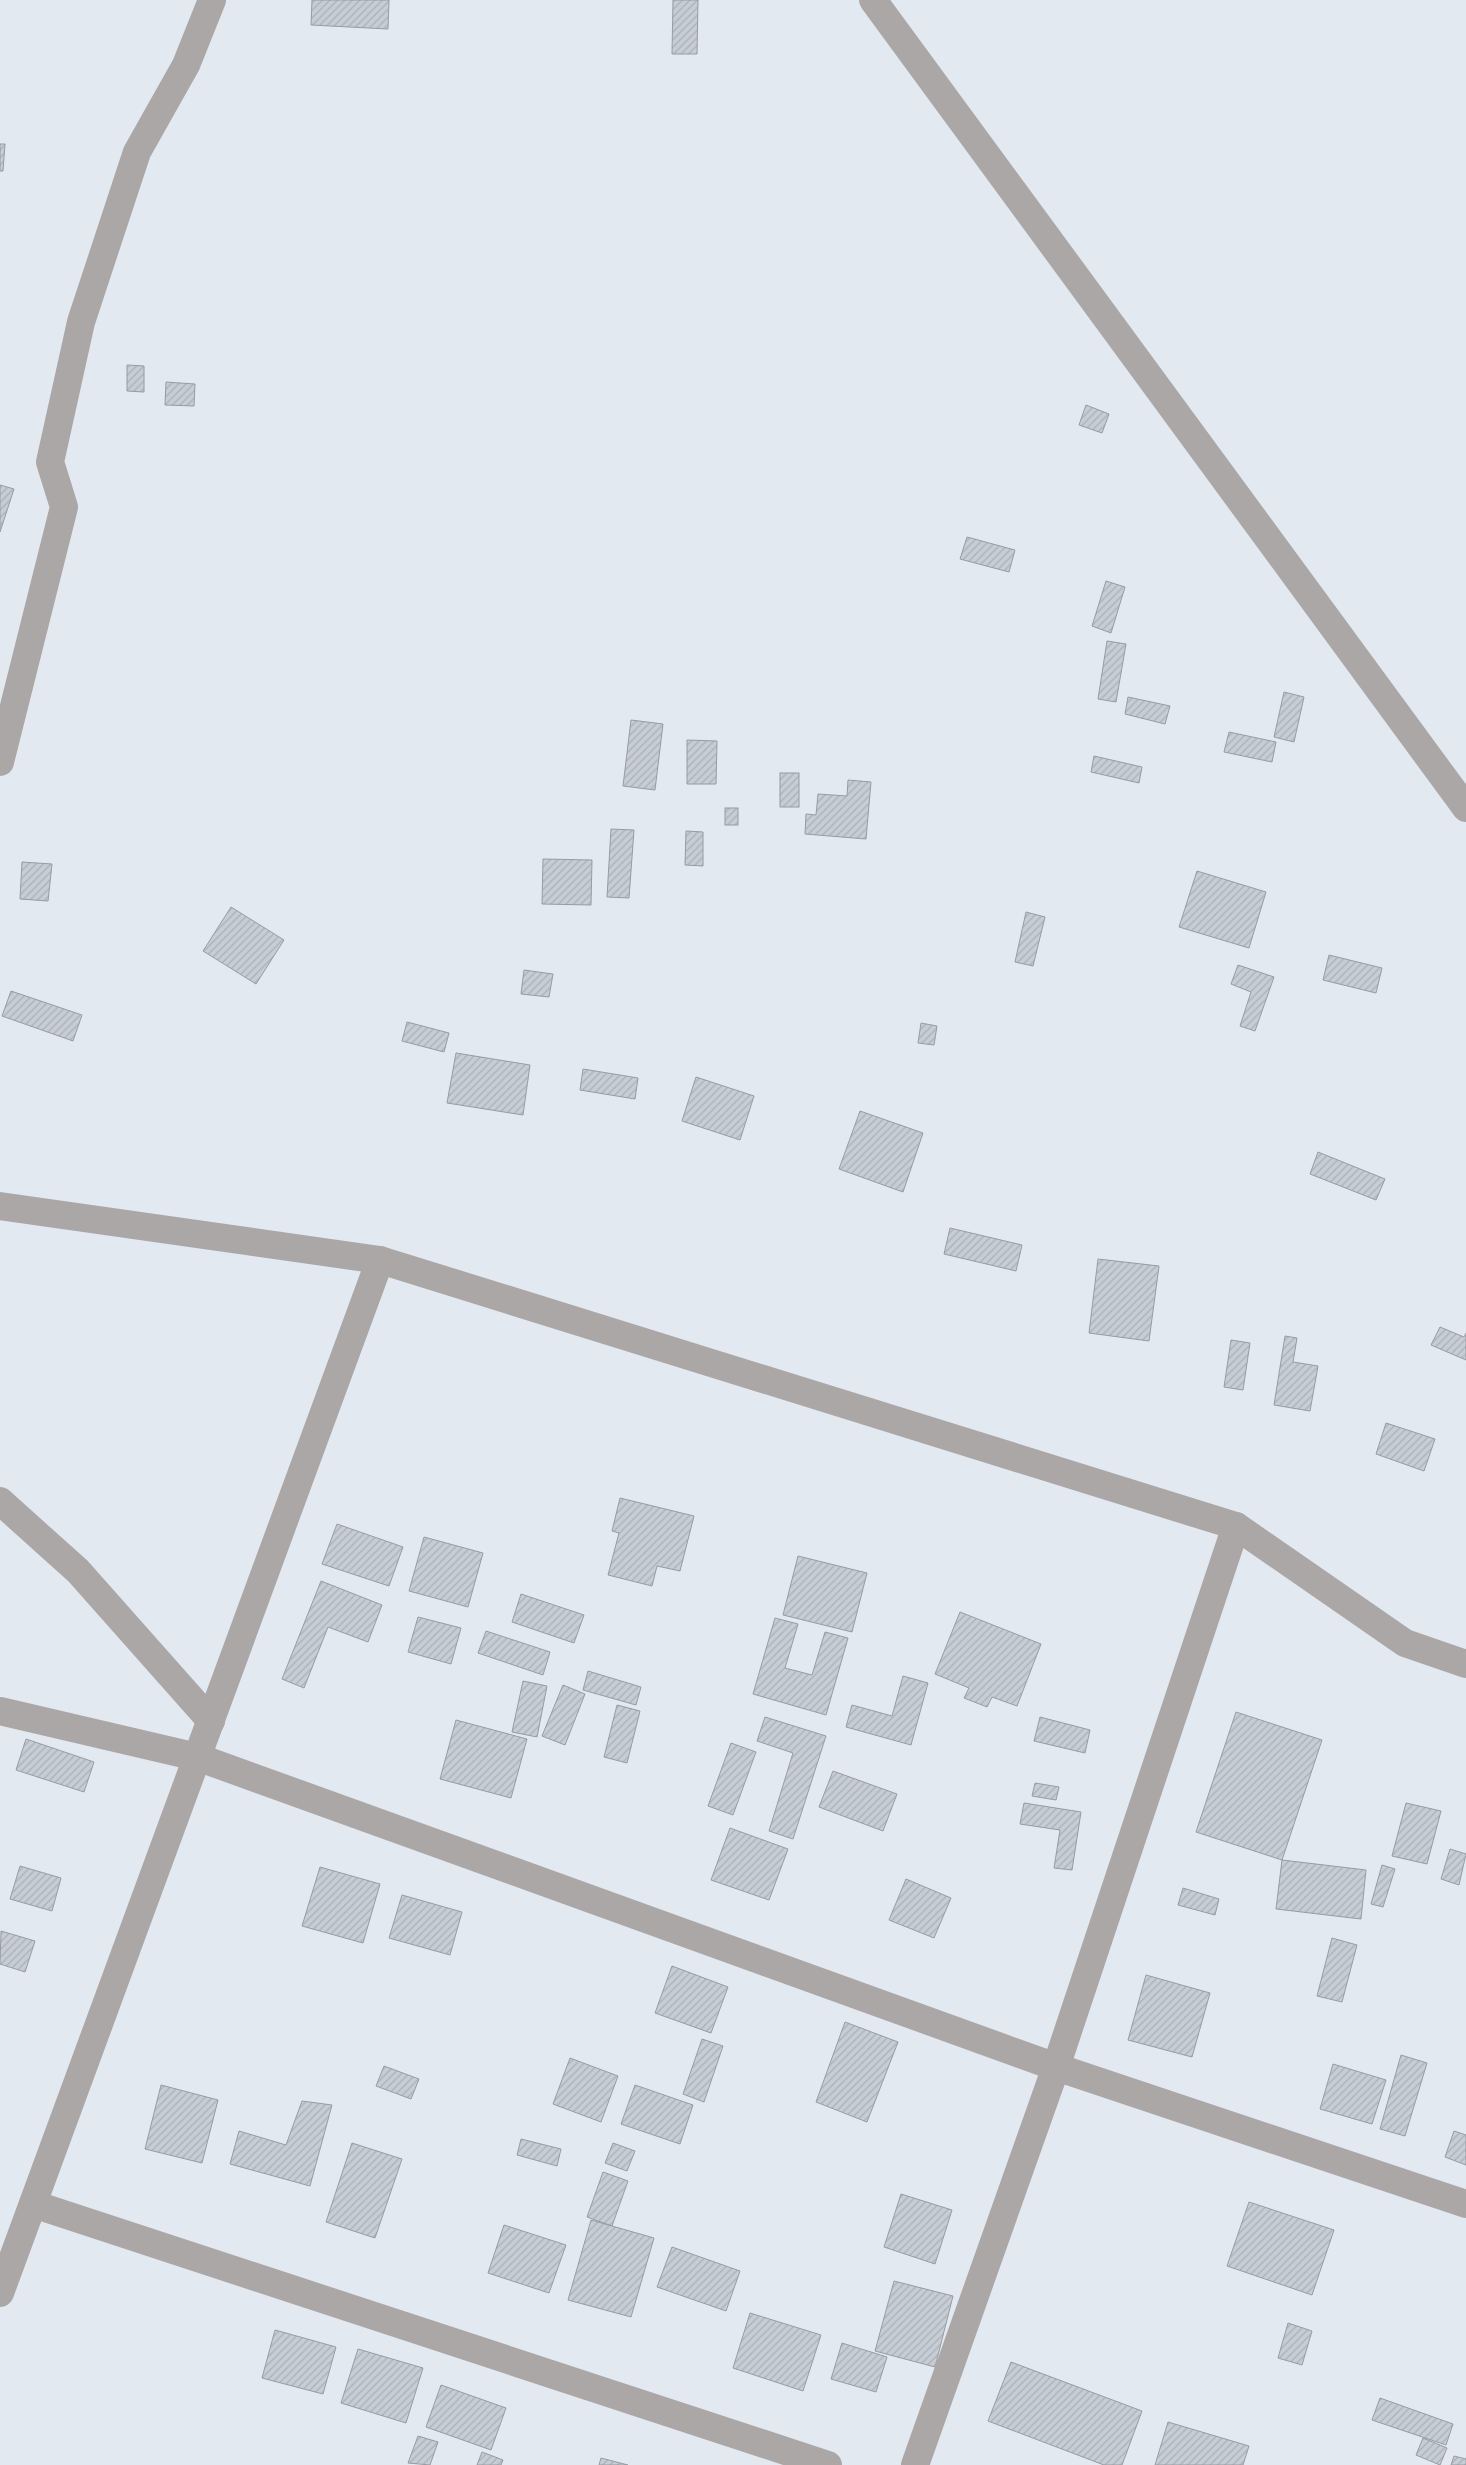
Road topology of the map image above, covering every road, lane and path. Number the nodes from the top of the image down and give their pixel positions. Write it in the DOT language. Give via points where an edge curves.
graph roads {
  1 [pos="212,0"];
  2 [pos="873,0"];
  3 [pos="0,762"];
  4 [pos="1466,808"];
  5 [pos="0,1206"];
  6 [pos="380,1260"];
  7 [pos="0,1501"];
  8 [pos="1236,1526"];
  9 [pos="1466,1664"];
  10 [pos="0,1711"];
  11 [pos="211,1721"];
  12 [pos="198,1757"];
  13 [pos="1056,2067"];
  14 [pos="33,2204"];
  15 [pos="1466,2204"];
  16 [pos="0,2293"];
  17 [pos="828,2465"];
  18 [pos="915,2465"];
  1 -- 3 [label="street" via="186,65 137,152 81,322 50,462 64,507"];
  2 -- 4 [label="street"];
  5 -- 6 [label="street"];
  6 -- 8 [label="street"];
  6 -- 11 [label="street"];
  7 -- 11 [label="street" via="78,1571"];
  8 -- 9 [label="street" via="1405,1643"];
  8 -- 13 [label="street"];
  10 -- 12 [label="street"];
  11 -- 12 [label="street"];
  12 -- 13 [label="street"];
  12 -- 14 [label="street"];
  13 -- 15 [label="street"];
  13 -- 18 [label="street"];
  14 -- 16 [label="street"];
  14 -- 17 [label="street"];
}
